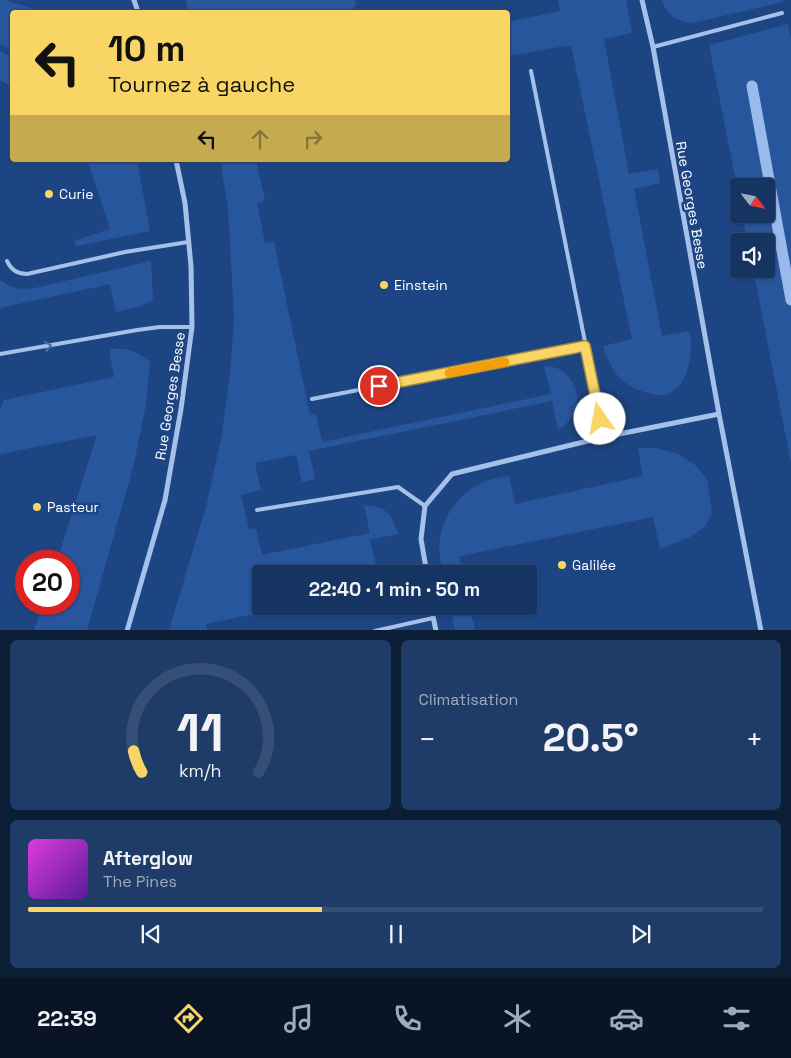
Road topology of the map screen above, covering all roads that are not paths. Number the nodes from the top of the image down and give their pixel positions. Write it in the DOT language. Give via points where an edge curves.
graph roads {
  1 [pos="642,0"];
  2 [pos="782,13"];
  3 [pos="653,47"];
  4 [pos="531,72"];
  5 [pos="176,162"];
  6 [pos="188,242"];
  7 [pos="7,262"];
  8 [pos="192,327"];
  9 [pos="585,346"];
  10 [pos="0,354"];
  11 [pos="312,399"];
  12 [pos="719,414"];
  13 [pos="604,437"];
  14 [pos="425,506"];
  15 [pos="257,510"];
  16 [pos="425,565"];
  17 [pos="433,615"];
  18 [pos="433,618"];
  19 [pos="127,630"];
  20 [pos="375,630"];
  21 [pos="436,630"];
  22 [pos="761,630"];
  1 -- 3 [label="street, Rue Georges Besse"];
  2 -- 3 [label="lane"];
  3 -- 12 [label="street, Rue Georges Besse"];
  4 -- 9 [label="lane"];
  5 -- 6 [label="street, Rue Georges Besse" via="186,203"];
  6 -- 7 [label="lane" via="27,274 16,272"];
  6 -- 8 [label="street, Rue Georges Besse"];
  10 -- 8 [label="lane, one-way" via="137,330"];
  8 -- 19 [label="street, Rue Georges Besse" via="182,409 165,500"];
  9 -- 11 [label="lane"];
  9 -- 13 [label="lane"];
  12 -- 13 [label="street"];
  12 -- 22 [label="street, Rue Georges Besse"];
  13 -- 14 [label="street" via="452,474"];
  14 -- 15 [label="lane" via="398,487"];
  14 -- 16 [label="street" via="421,539"];
  17 -- 18 [label="street"];
  18 -- 20 [label="lane"];
  18 -- 21 [label="street"];
}
